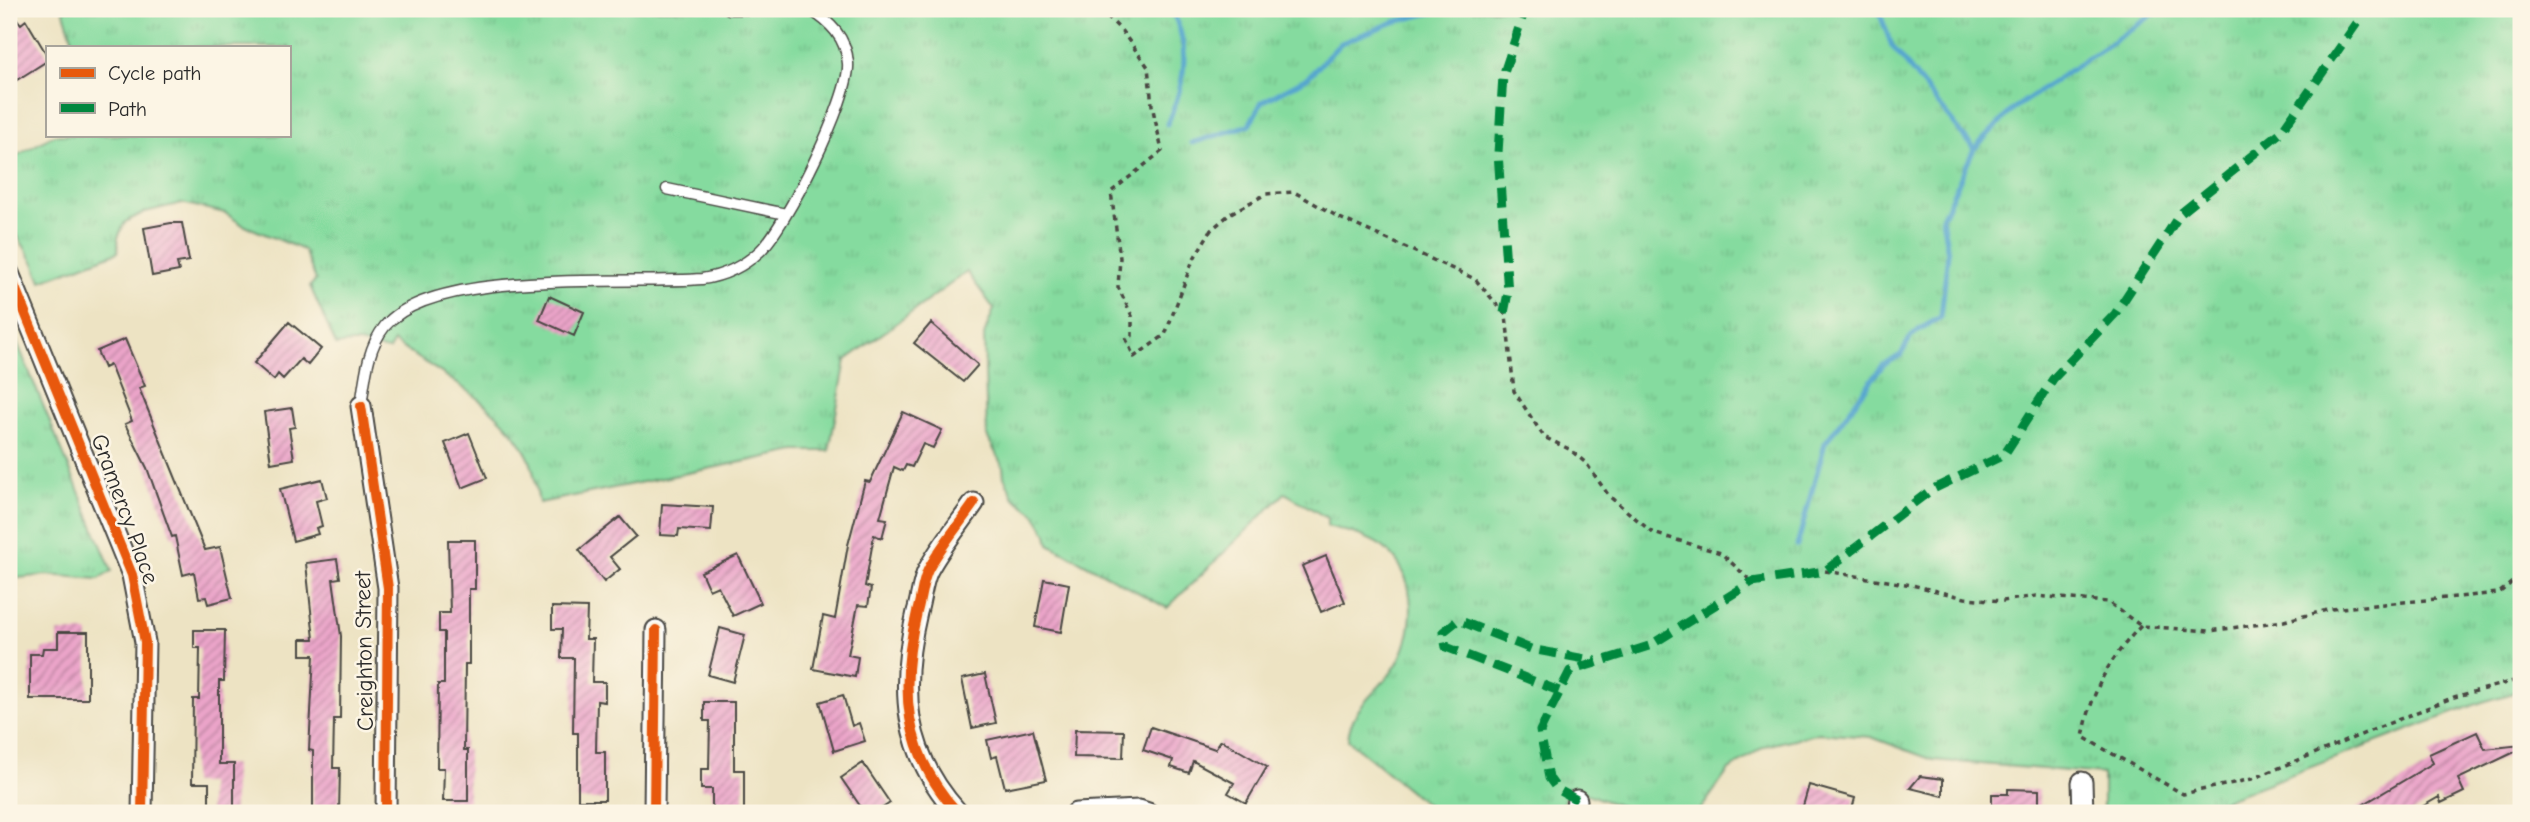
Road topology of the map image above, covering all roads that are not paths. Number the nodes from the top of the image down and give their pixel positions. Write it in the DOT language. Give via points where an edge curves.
graph roads {
  1 [pos="729,9"];
  2 [pos="804,9"];
  3 [pos="809,9"];
  4 [pos="667,189"];
  5 [pos="786,214"];
  6 [pos="9,273"];
  7 [pos="360,406"];
  8 [pos="974,503"];
  9 [pos="656,630"];
  10 [pos="2082,782"];
  11 [pos="142,813"];
  12 [pos="386,813"];
  13 [pos="654,813"];
  14 [pos="958,813"];
  15 [pos="1076,813"];
  16 [pos="1148,813"];
  17 [pos="2083,813"];
  1 -- 2 [label="lane"];
  3 -- 5 [label="lane" via="838,32 849,73 837,111"];
  4 -- 5 [label="lane"];
  5 -- 7 [label="lane" via="758,253 713,277 653,283 498,284 404,309 383,328 373,346"];
  6 -- 11 [label="street, Gramercy Place" via="132,575 145,642"];
  7 -- 12 [label="street, Creighton Street" via="388,588"];
  8 -- 14 [label="street" via="927,571 912,636 905,696 916,748 944,798"];
  9 -- 13 [label="street"];
  10 -- 17 [label="street"];
  15 -- 16 [label="street"];
}
